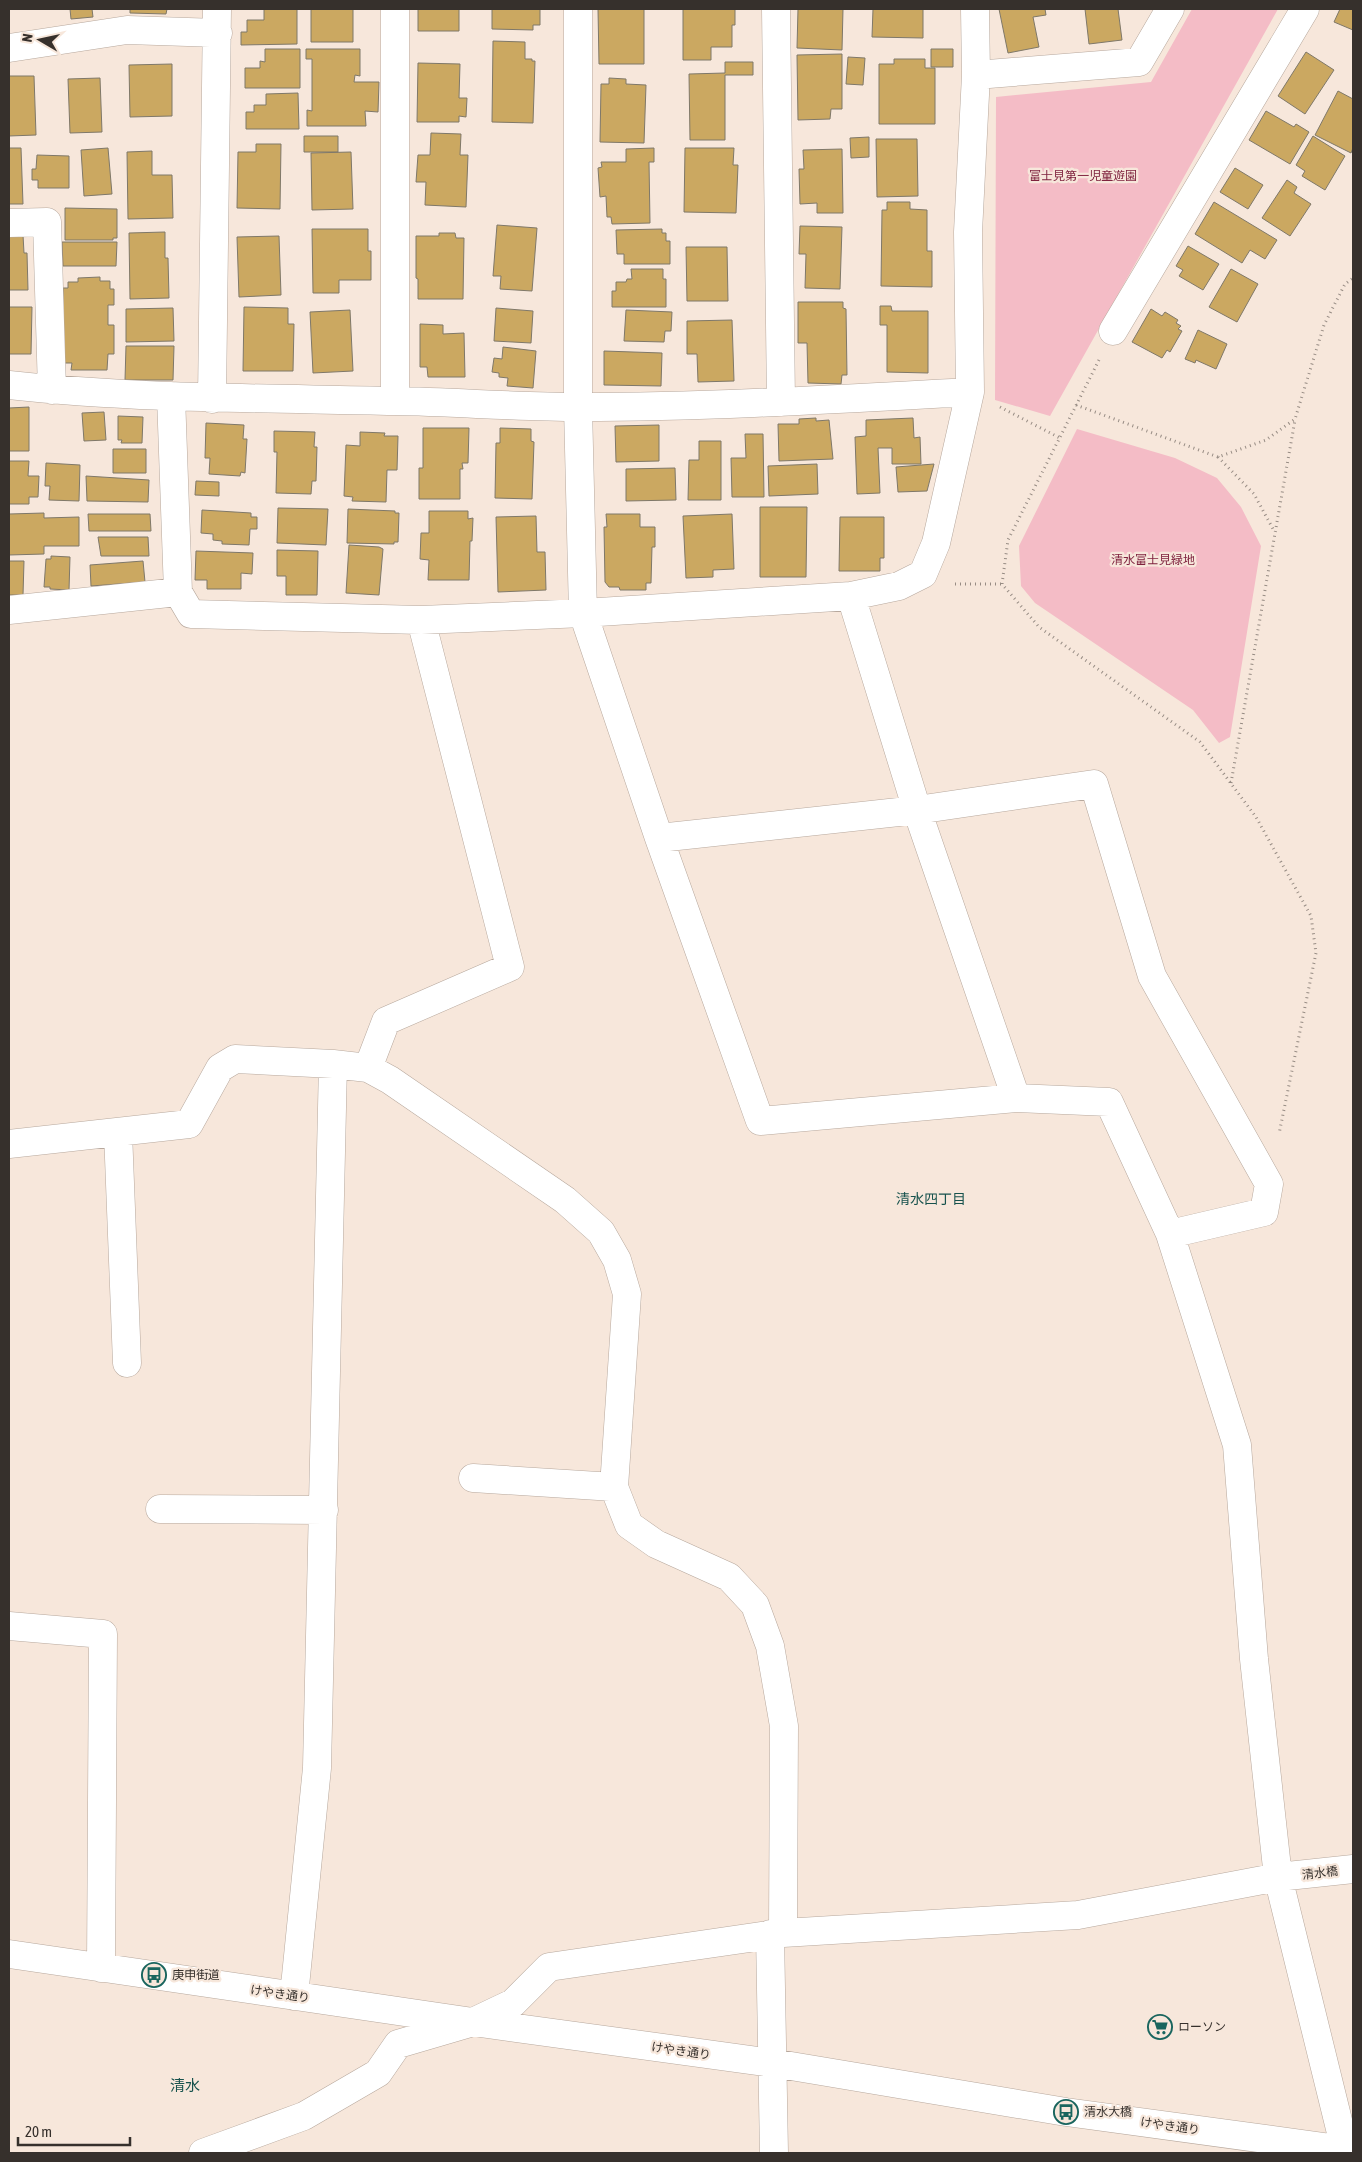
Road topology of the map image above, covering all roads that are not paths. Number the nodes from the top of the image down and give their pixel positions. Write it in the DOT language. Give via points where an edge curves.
graph roads {
  1 [pos="395,9"];
  2 [pos="578,9"];
  3 [pos="776,9"];
  4 [pos="975,9"];
  5 [pos="1170,9"];
  6 [pos="1305,9"];
  7 [pos="217,21"];
  8 [pos="9,48"];
  9 [pos="976,75"];
  10 [pos="9,223"];
  11 [pos="1113,331"];
  12 [pos="9,385"];
  13 [pos="52,390"];
  14 [pos="970,392"];
  15 [pos="171,396"];
  16 [pos="212,399"];
  17 [pos="395,401"];
  18 [pos="781,402"];
  19 [pos="578,407"];
  20 [pos="178,592"];
  21 [pos="851,596"];
  22 [pos="9,610"];
  23 [pos="583,613"];
  24 [pos="420,620"];
  25 [pos="917,810"];
  26 [pos="660,838"];
  27 [pos="333,1064"];
  28 [pos="368,1068"];
  29 [pos="1016,1098"];
  30 [pos="118,1132"];
  31 [pos="9,1144"];
  32 [pos="1170,1234"];
  33 [pos="127,1363"];
  34 [pos="473,1478"];
  35 [pos="614,1487"];
  36 [pos="160,1509"];
  37 [pos="324,1510"];
  38 [pos="9,1626"];
  39 [pos="1353,1869"];
  40 [pos="1283,1877"];
  41 [pos="777,1933"];
  42 [pos="9,1954"];
  43 [pos="102,1968"];
  44 [pos="294,1996"];
  45 [pos="472,2022"];
  46 [pos="773,2063"];
  47 [pos="1348,2151"];
  48 [pos="203,2153"];
  49 [pos="774,2153"];
  1 -- 17 [label="street"];
  2 -- 19 [label="street"];
  3 -- 18 [label="street"];
  4 -- 9 [label="street"];
  5 -- 9 [label="street" via="1139,62"];
  6 -- 11 [label="street"];
  7 -- 8 [label="street" via="127,30"];
  7 -- 16 [label="street"];
  9 -- 14 [label="street" via="968,232"];
  10 -- 13 [label="street" via="47,222"];
  12 -- 13 [label="street"];
  13 -- 15 [label="street"];
  14 -- 18 [label="street"];
  14 -- 21 [label="street" via="936,543 923,574 899,586"];
  15 -- 16 [label="street"];
  15 -- 20 [label="street"];
  16 -- 17 [label="street"];
  17 -- 19 [label="street"];
  18 -- 19 [label="street"];
  19 -- 23 [label="street"];
  20 -- 22 [label="street"];
  20 -- 24 [label="street" via="192,614"];
  21 -- 23 [label="street"];
  21 -- 25 [label="street"];
  23 -- 24 [label="street"];
  23 -- 26 [label="street"];
  24 -- 28 [label="street" via="510,967 386,1021"];
  25 -- 26 [label="street"];
  25 -- 29 [label="street"];
  25 -- 32 [label="street" via="1094,784 1152,976 1269,1184 1264,1212"];
  26 -- 29 [label="street" via="760,1121"];
  27 -- 28 [label="street"];
  27 -- 30 [label="street" via="235,1059 220,1068 189,1124"];
  27 -- 37 [label="street"];
  28 -- 35 [label="street" via="564,1200 601,1232 617,1260 627,1294"];
  29 -- 32 [label="street" via="1109,1102"];
  30 -- 31 [label="street"];
  30 -- 33 [label="street"];
  32 -- 40 [label="street" via="1236,1445 1254,1659"];
  34 -- 35 [label="street"];
  35 -- 41 [label="street" via="629,1525 656,1544 729,1577 756,1605 770,1646 784,1726"];
  36 -- 37 [label="street"];
  37 -- 44 [label="street" via="317,1768"];
  38 -- 43 [label="street" via="103,1634"];
  39 -- 40 [label="street, 清水橋"];
  40 -- 41 [label="street, 清水橋" via="1078,1915"];
  40 -- 47 [label="street"];
  41 -- 45 [label="street, 清水橋" via="549,1967 513,2003"];
  41 -- 46 [label="street"];
  42 -- 43 [label="street, けやき通り"];
  43 -- 44 [label="street, けやき通り"];
  44 -- 45 [label="street, けやき通り"];
  45 -- 46 [label="street, けやき通り"];
  45 -- 48 [label="street, 清水橋" via="398,2044 378,2073 304,2116"];
  46 -- 47 [label="street, けやき通り" via="1066,2112"];
  46 -- 49 [label="street"];
}
